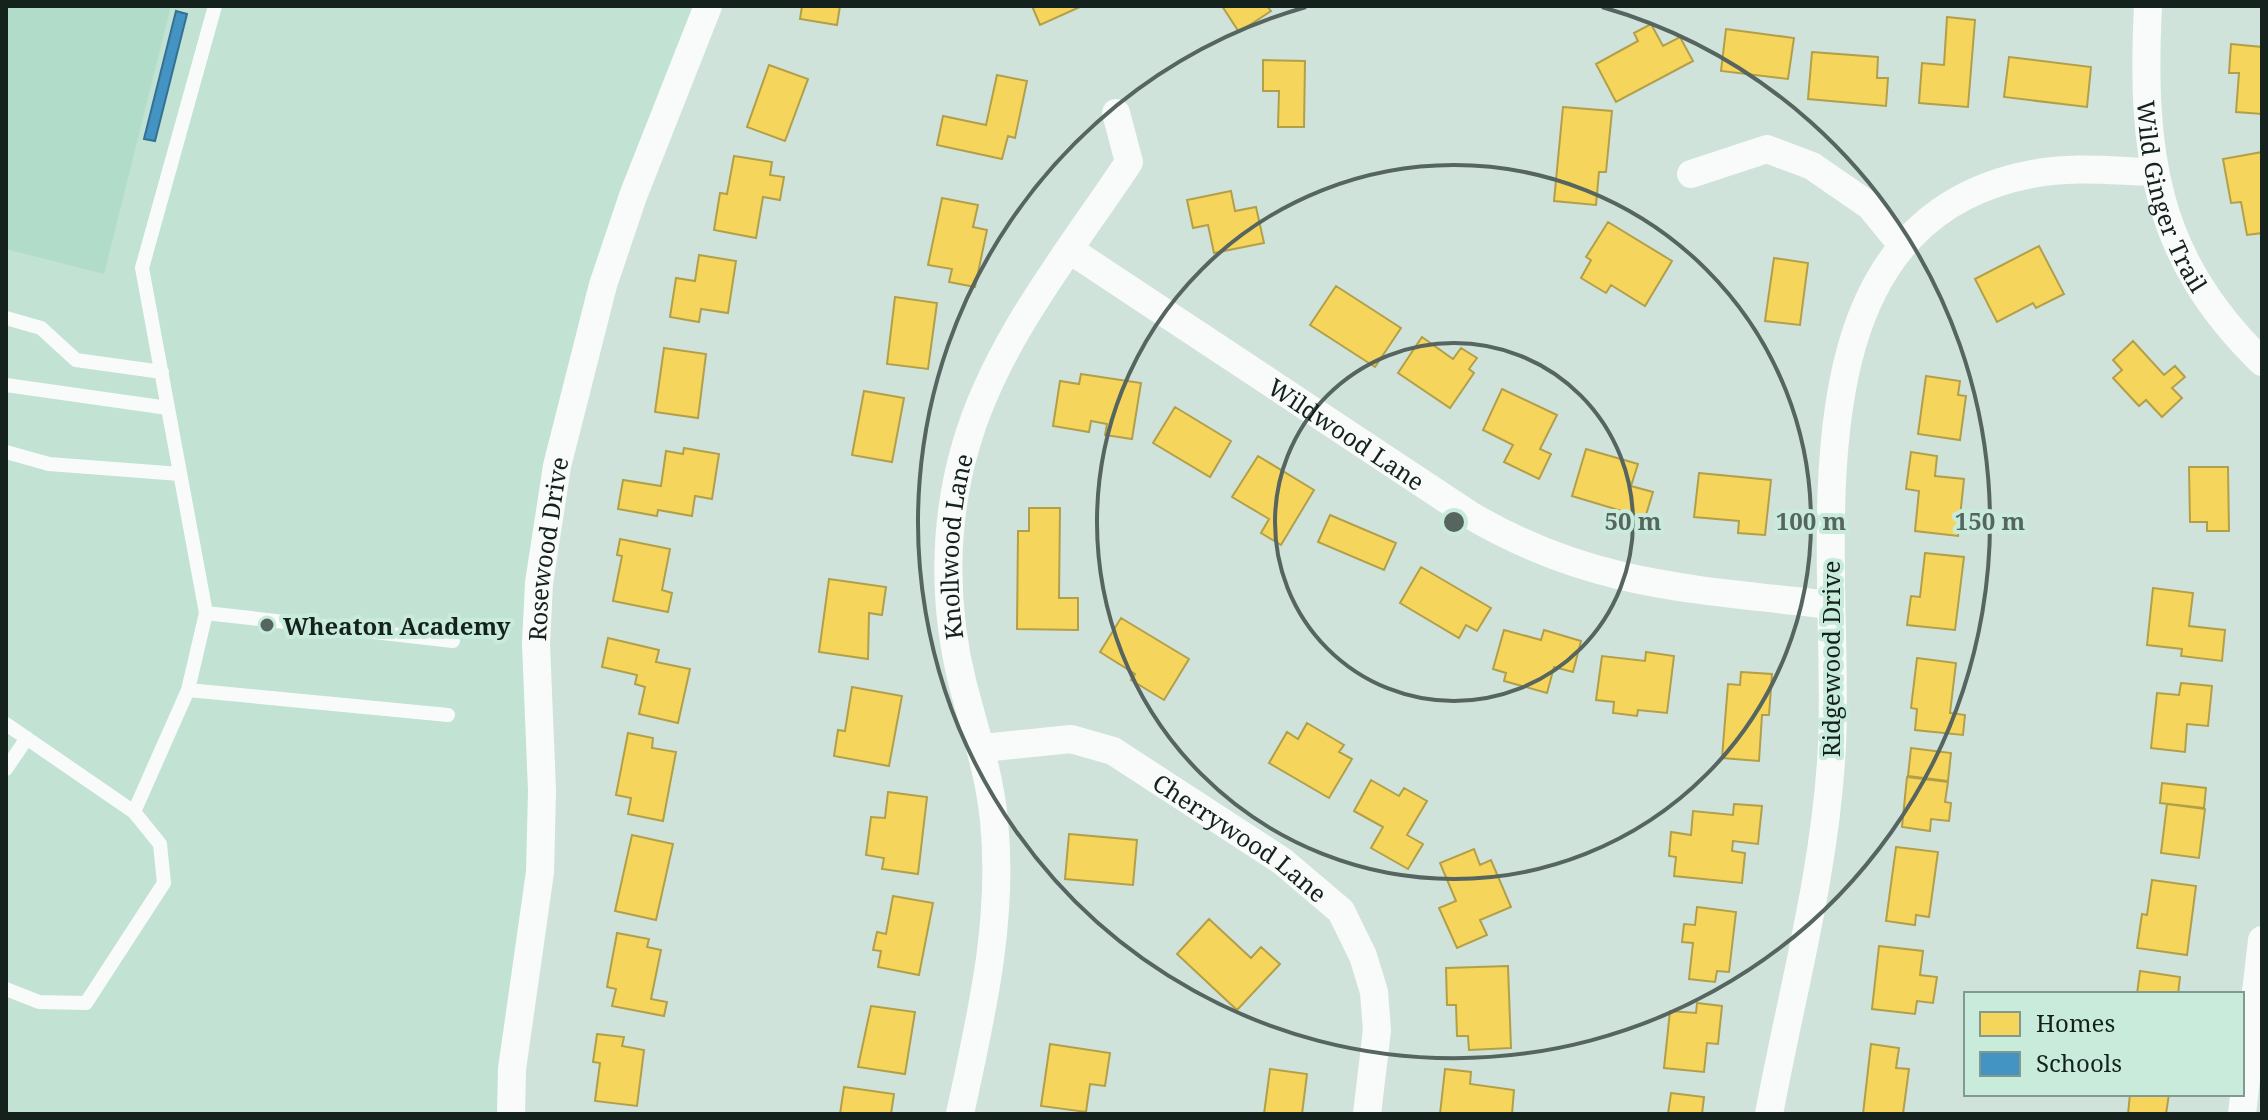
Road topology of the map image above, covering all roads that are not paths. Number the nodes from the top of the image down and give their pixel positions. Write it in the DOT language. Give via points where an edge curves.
graph roads {
  1 [pos="215,6"];
  2 [pos="708,6"];
  3 [pos="2148,6"];
  4 [pos="1116,113"];
  5 [pos="2153,172"];
  6 [pos="1691,174"];
  7 [pos="1901,244"];
  8 [pos="1070,250"];
  9 [pos="6,318"];
  10 [pos="2262,362"];
  11 [pos="162,372"];
  12 [pos="6,385"];
  13 [pos="168,408"];
  14 [pos="6,452"];
  15 [pos="180,474"];
  16 [pos="1831,605"];
  17 [pos="206,613"];
  18 [pos="453,641"];
  19 [pos="188,690"];
  20 [pos="448,715"];
  21 [pos="6,724"];
  22 [pos="27,738"];
  23 [pos="983,748"];
  24 [pos="6,769"];
  25 [pos="134,812"];
  26 [pos="2262,940"];
  27 [pos="6,989"];
  28 [pos="511,1114"];
  29 [pos="960,1114"];
  30 [pos="1367,1114"];
  31 [pos="1769,1114"];
  32 [pos="2242,1114"];
  1 -- 11 [label="lane" via="142,268"];
  2 -- 28 [label="street, Rosewood Drive" via="603,285 570,405 546,525 536,644 540,872 512,1069"];
  3 -- 5 [label="street, Wild Ginger Trail" via="2147,125"];
  4 -- 8 [label="street, Knollwood Lane" via="1129,162"];
  5 -- 7 [label="street, Ridgewood Drive" via="2062,170 2008,180 1969,196"];
  5 -- 10 [label="street, Wild Ginger Trail" via="2174,239 2193,275 2225,327"];
  6 -- 7 [label="street" via="1767,149 1812,166 1870,206"];
  7 -- 16 [label="street, Ridgewood Drive" via="1868,297 1848,352 1834,472"];
  8 -- 16 [label="street, Wildwood Lane" via="1528,548 1627,580"];
  8 -- 23 [label="street, Knollwood Lane" via="996,368 966,443 957,483 948,570 952,629"];
  9 -- 11 [label="lane" via="41,328 76,360"];
  11 -- 13 [label="lane"];
  12 -- 13 [label="lane"];
  13 -- 15 [label="lane"];
  14 -- 15 [label="lane" via="49,464"];
  15 -- 17 [label="lane"];
  16 -- 31 [label="street, Ridgewood Drive" via="1832,744 1825,828"];
  17 -- 18 [label="lane"];
  17 -- 19 [label="lane"];
  19 -- 20 [label="lane"];
  19 -- 25 [label="lane"];
  21 -- 22 [label="lane"];
  22 -- 24 [label="lane"];
  22 -- 25 [label="lane"];
  23 -- 29 [label="street, Knollwood Lane" via="994,817 997,910 989,981"];
  23 -- 30 [label="street, Cherrywood Lane" via="1071,739 1113,751 1282,861 1341,911 1374,992 1377,1030"];
  25 -- 27 [label="lane" via="160,844 164,883 86,1003 39,1002"];
  26 -- 32 [label="street"];
}
